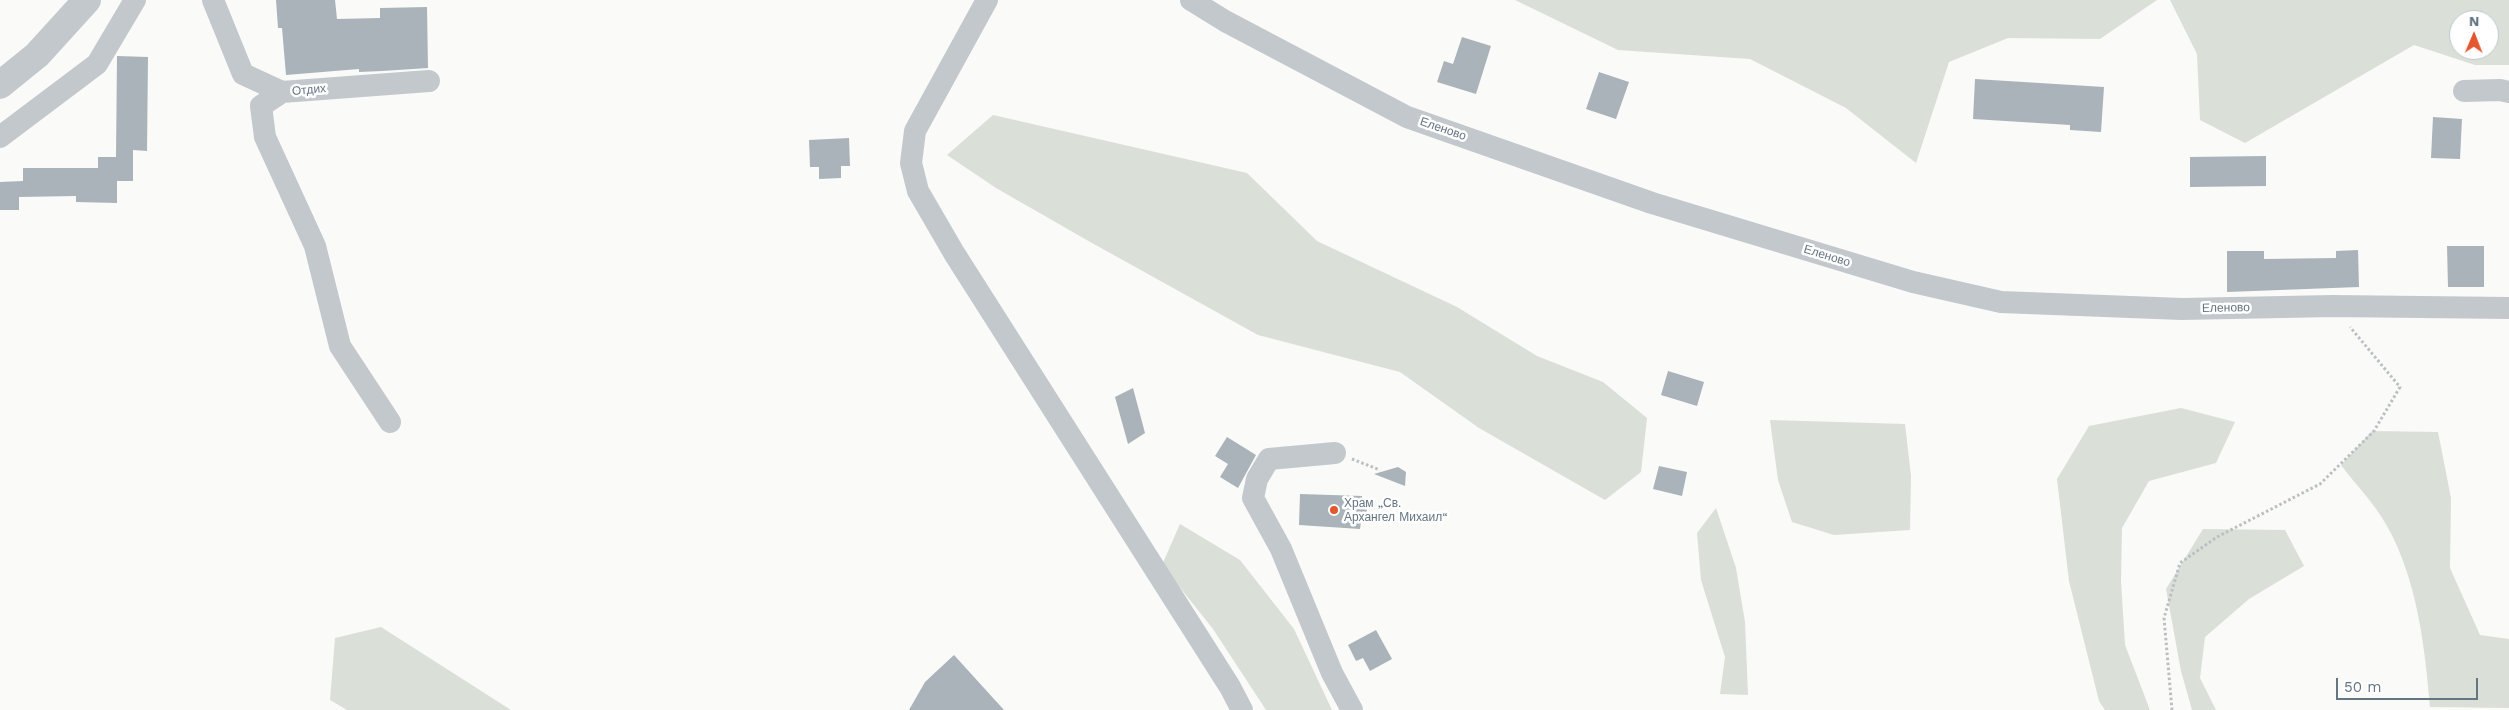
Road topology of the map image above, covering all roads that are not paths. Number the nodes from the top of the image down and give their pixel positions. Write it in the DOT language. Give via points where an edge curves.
graph roads {
  1 [pos="86,0"];
  2 [pos="135,0"];
  3 [pos="214,0"];
  4 [pos="986,0"];
  5 [pos="1191,0"];
  6 [pos="429,81"];
  7 [pos="0,85"];
  8 [pos="2464,91"];
  9 [pos="282,92"];
  10 [pos="2509,92"];
  11 [pos="0,137"];
  12 [pos="2509,308"];
  13 [pos="390,422"];
  14 [pos="1335,453"];
  15 [pos="1242,710"];
  16 [pos="1352,710"];
  1 -- 7 [label="street" via="37,55"];
  2 -- 11 [label="street" via="97,64"];
  3 -- 9 [label="street, Отдих" via="243,74"];
  4 -- 15 [label="street" via="915,131 911,163 918,191 954,253 1230,686"];
  5 -- 12 [label="street, Еленово" via="1407,117 1652,203 1913,282 2001,302 2182,309 2333,306"];
  6 -- 9 [label="street, Отдих"];
  8 -- 10 [label="street"];
  9 -- 13 [label="street" via="260,106 265,136 315,246 340,346"];
  14 -- 16 [label="street" via="1269,459 1257,479 1253,498 1281,549 1332,673"];
}
